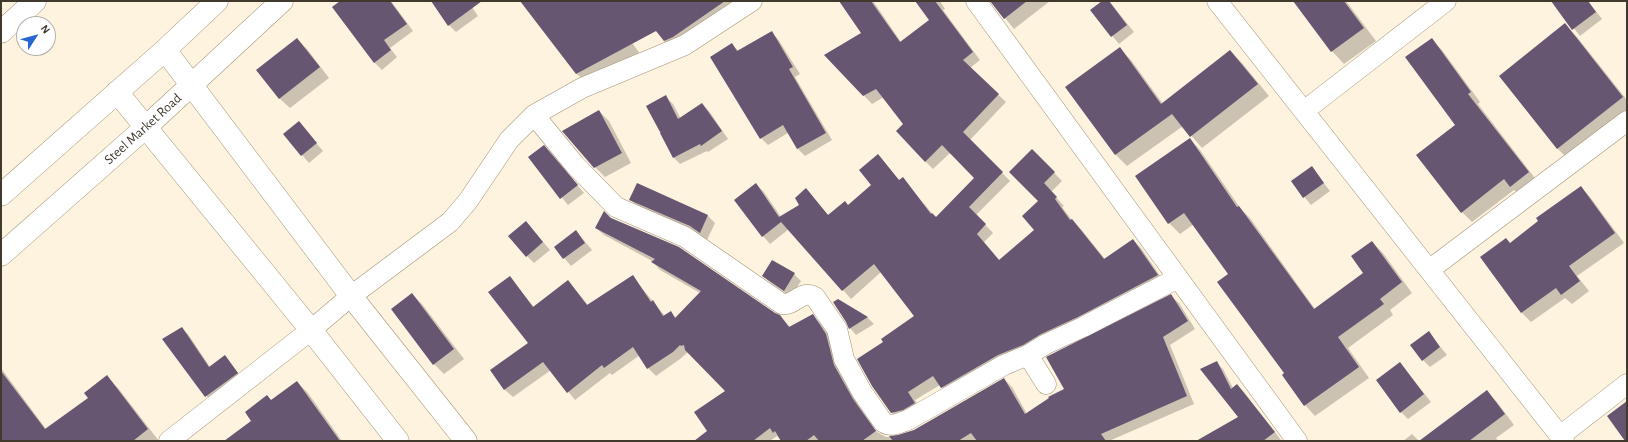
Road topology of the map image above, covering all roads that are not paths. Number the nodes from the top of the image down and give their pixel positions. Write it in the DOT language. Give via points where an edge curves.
graph roads {
  1 [pos="35,1"];
  2 [pos="217,1"];
  3 [pos="282,1"];
  4 [pos="752,1"];
  5 [pos="976,1"];
  6 [pos="1218,1"];
  7 [pos="1446,1"];
  8 [pos="1,32"];
  9 [pos="165,50"];
  10 [pos="192,86"];
  11 [pos="117,92"];
  12 [pos="1304,111"];
  13 [pos="534,115"];
  14 [pos="1627,121"];
  15 [pos="146,128"];
  16 [pos="1,195"];
  17 [pos="1,255"];
  18 [pos="1429,270"];
  19 [pos="1178,278"];
  20 [pos="351,296"];
  21 [pos="312,330"];
  22 [pos="1028,355"];
  23 [pos="1046,384"];
  24 [pos="1627,384"];
  25 [pos="1562,438"];
  26 [pos="169,441"];
  27 [pos="398,441"];
  28 [pos="466,441"];
  29 [pos="1297,441"];
  1 -- 8 [label="main road"];
  2 -- 9 [label="main road"];
  3 -- 10 [label="main road, Steel Market Road"];
  4 -- 13 [label="street" via="685,45 582,88"];
  5 -- 19 [label="street"];
  6 -- 12 [label="street"];
  7 -- 12 [label="street"];
  9 -- 10 [label="main road"];
  9 -- 11 [label="main road"];
  10 -- 15 [label="main road, Steel Market Road"];
  10 -- 20 [label="main road"];
  11 -- 15 [label="main road"];
  11 -- 16 [label="main road"];
  12 -- 18 [label="street"];
  13 -- 20 [label="street" via="509,140 468,201 450,222"];
  13 -- 22 [label="street" via="575,165 616,207 685,237 782,304 788,305 803,295 814,296 837,330 844,359 862,392 887,425 908,420 1004,365"];
  14 -- 18 [label="street"];
  15 -- 17 [label="main road, Steel Market Road"];
  15 -- 21 [label="main road"];
  18 -- 25 [label="street"];
  19 -- 22 [label="street"];
  19 -- 29 [label="street"];
  20 -- 21 [label="street"];
  20 -- 28 [label="main road"];
  21 -- 26 [label="street"];
  21 -- 27 [label="main road"];
  22 -- 23 [label="street"];
  24 -- 25 [label="street"];
}
